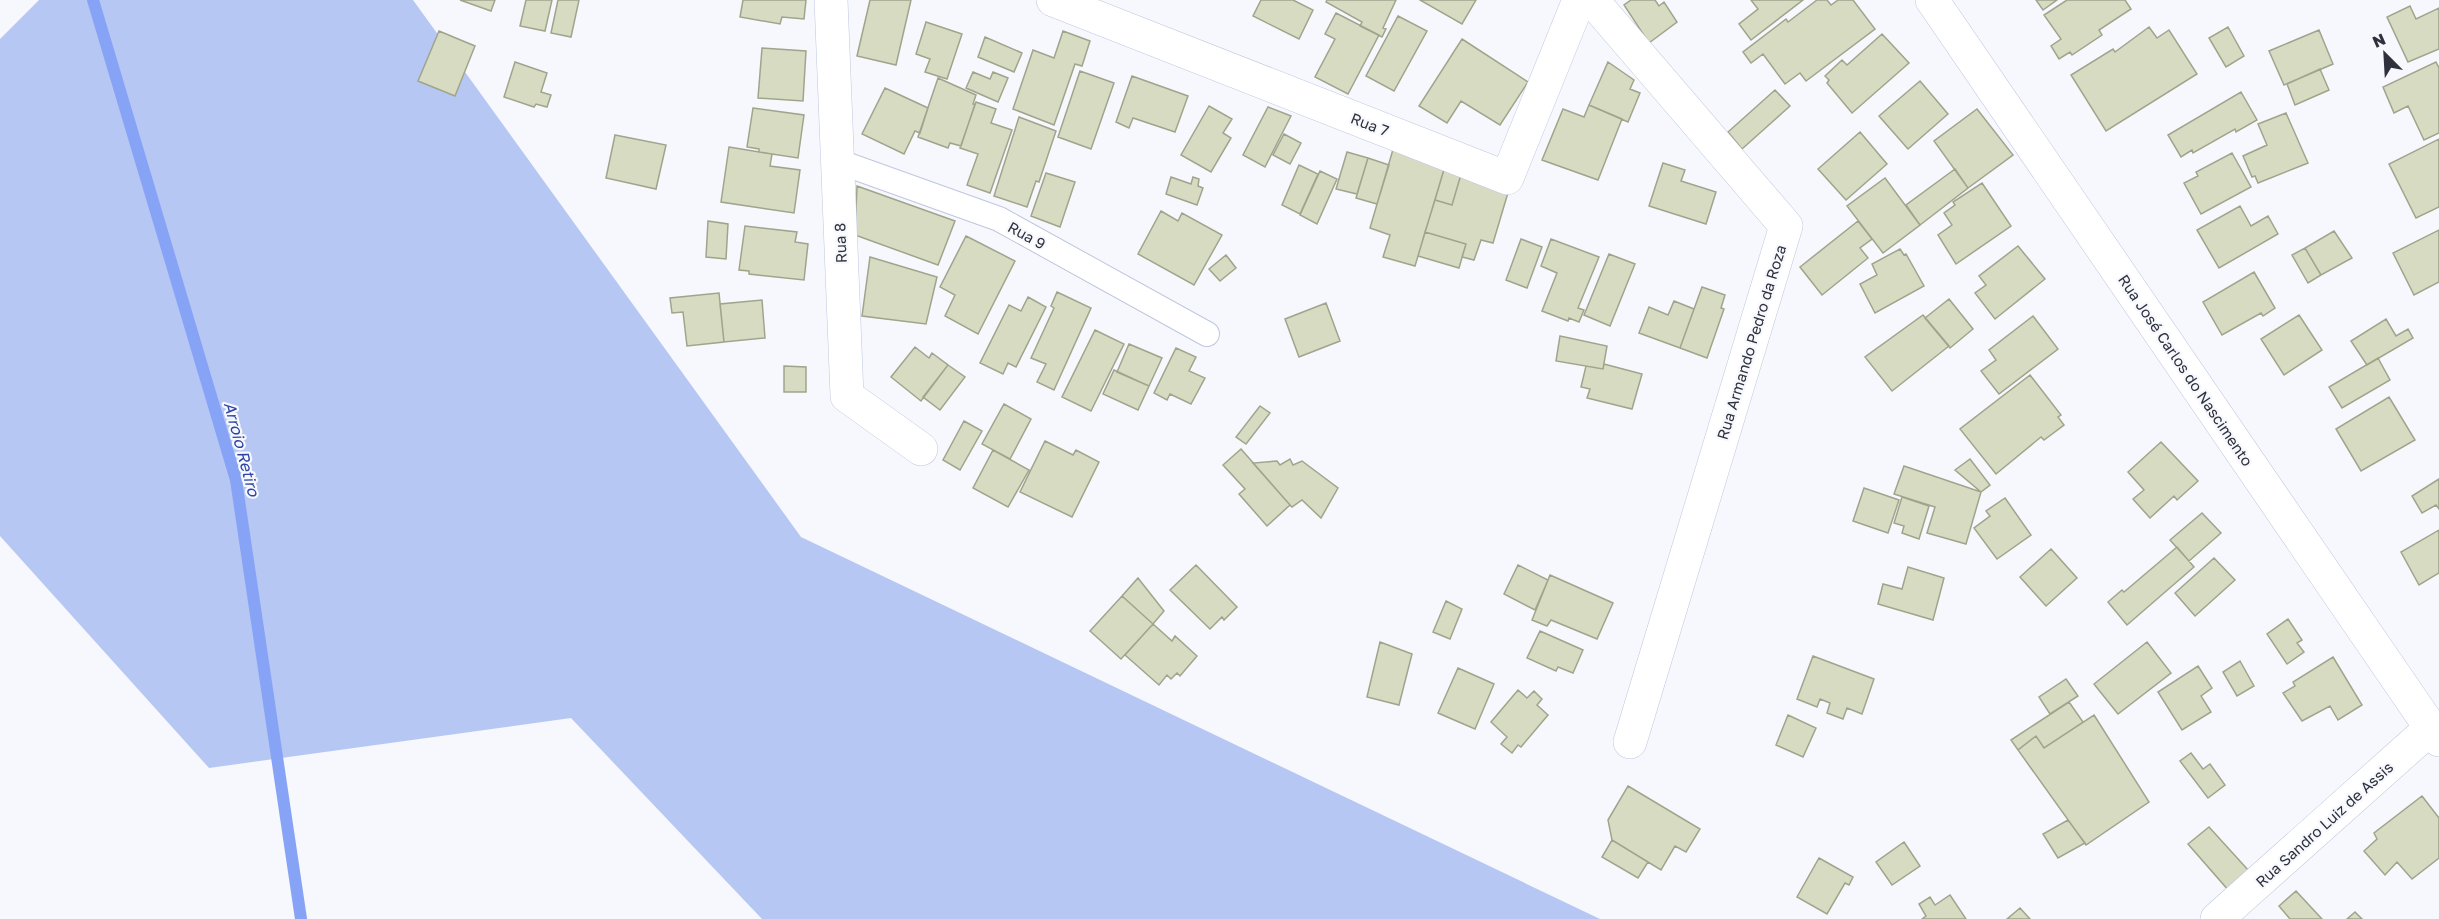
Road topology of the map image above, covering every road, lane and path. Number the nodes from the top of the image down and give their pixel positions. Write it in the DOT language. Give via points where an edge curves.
graph roads {
  1 [pos="831,0"];
  2 [pos="1053,0"];
  3 [pos="1579,0"];
  4 [pos="1592,0"];
  5 [pos="1932,0"];
  6 [pos="837,161"];
  7 [pos="1207,334"];
  8 [pos="921,449"];
  9 [pos="2435,734"];
  10 [pos="1630,742"];
  11 [pos="2217,919"];
  1 -- 6 [label="street, Rua 8"];
  2 -- 3 [label="street, Rua 7" via="1507,178"];
  4 -- 10 [label="street, Rua Armando Pedro da Roza" via="1786,226"];
  5 -- 9 [label="street, Rua José Carlos do Nascimento"];
  6 -- 7 [label="lane, Rua 9" via="999,219"];
  6 -- 8 [label="street, Rua 8" via="847,396"];
  9 -- 11 [label="street, Rua Sandro Luiz de Assis"];
}
